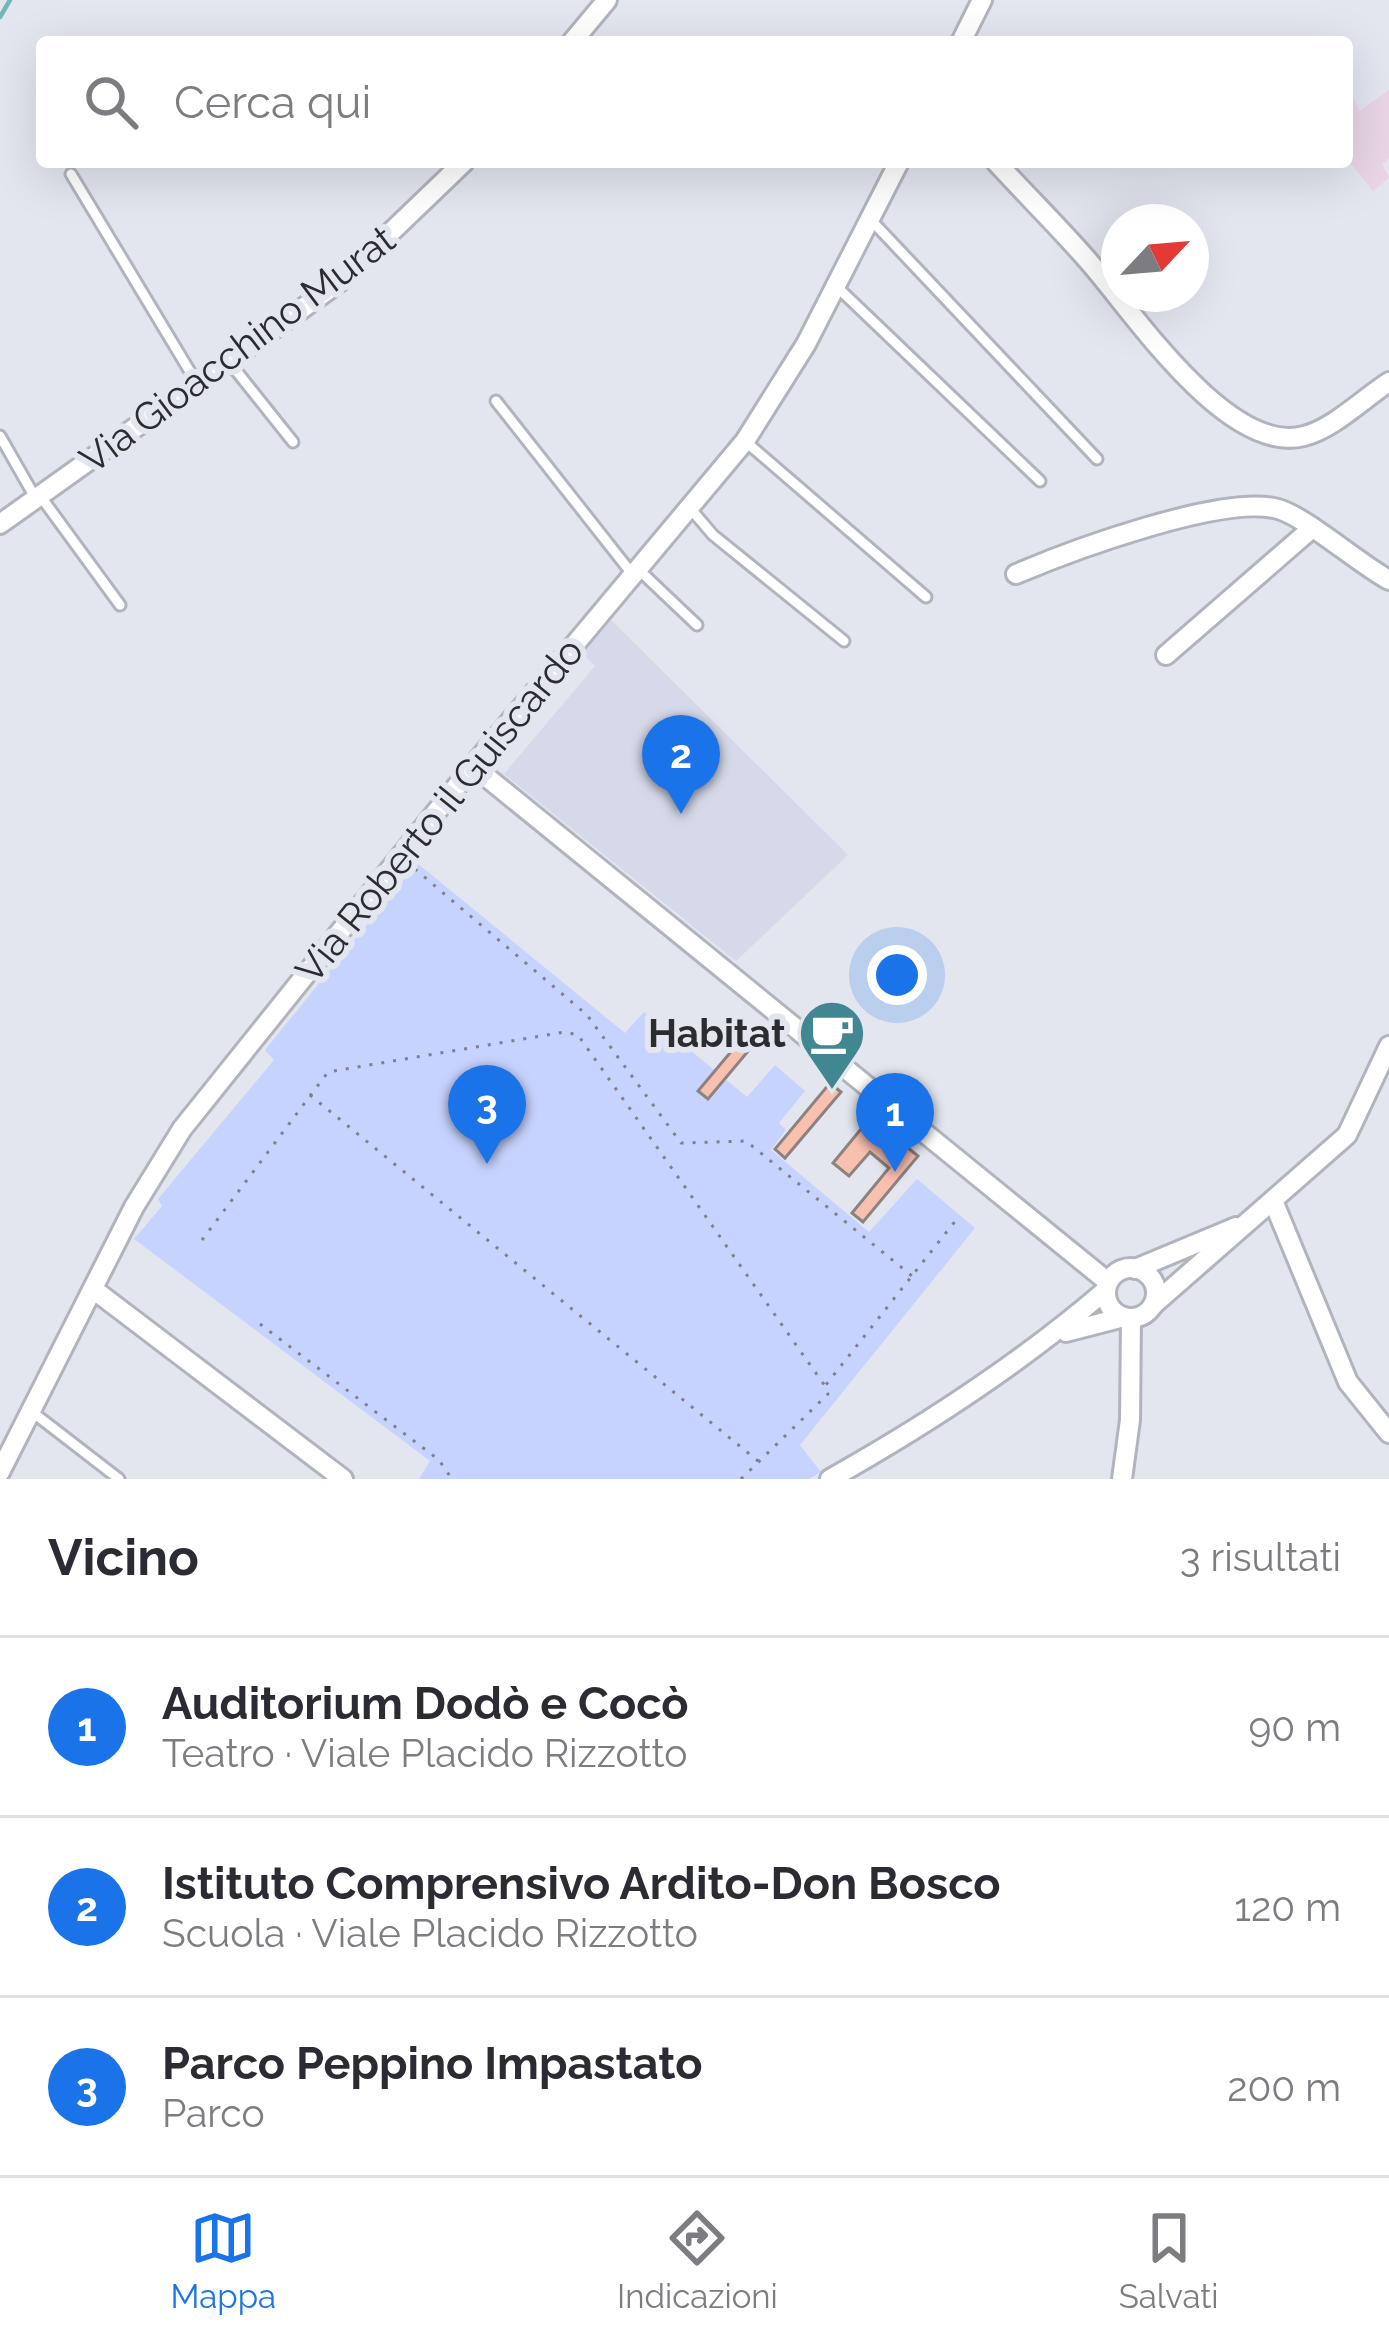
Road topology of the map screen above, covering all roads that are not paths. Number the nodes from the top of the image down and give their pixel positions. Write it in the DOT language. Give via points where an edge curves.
graph roads {
  1 [pos="607,0"];
  2 [pos="982,0"];
  3 [pos="577,36"];
  4 [pos="964,36"];
  5 [pos="458,168"];
  6 [pos="896,168"];
  7 [pos="1002,168"];
  8 [pos="71,174"];
  9 [pos="870,219"];
  10 [pos="836,286"];
  11 [pos="230,363"];
  12 [pos="1389,382"];
  13 [pos="198,386"];
  14 [pos="496,401"];
  15 [pos="0,436"];
  16 [pos="745,441"];
  17 [pos="293,442"];
  18 [pos="1096,459"];
  19 [pos="1040,481"];
  20 [pos="39,498"];
  21 [pos="690,508"];
  22 [pos="0,524"];
  23 [pos="1310,530"];
  24 [pos="636,572"];
  25 [pos="1016,574"];
  26 [pos="1389,580"];
  27 [pos="926,597"];
  28 [pos="120,605"];
  29 [pos="697,626"];
  30 [pos="844,641"];
  31 [pos="1166,655"];
  32 [pos="473,766"];
  33 [pos="1389,1046"];
  34 [pos="1270,1206"];
  35 [pos="1135,1269"];
  36 [pos="1107,1286"];
  37 [pos="93,1289"];
  38 [pos="1153,1304"];
  39 [pos="1128,1318"];
  40 [pos="1051,1338"];
  41 [pos="31,1411"];
  42 [pos="1389,1432"];
  43 [pos="0,1472"];
  44 [pos="118,1479"];
  45 [pos="344,1479"];
  46 [pos="830,1479"];
  47 [pos="1121,1479"];
  1 -- 3 [label="street"];
  2 -- 4 [label="street"];
  5 -- 11 [label="street, Via Gioacchino Murat" via="338,283"];
  6 -- 9 [label="street, Via Roberto il Guiscardo"];
  7 -- 12 [label="street" via="1185,377 1238,419 1306,436"];
  8 -- 13 [label="lane"];
  9 -- 10 [label="street, Via Roberto il Guiscardo"];
  9 -- 18 [label="lane"];
  10 -- 16 [label="street, Via Roberto il Guiscardo"];
  10 -- 19 [label="lane"];
  11 -- 13 [label="street, Via Gioacchino Murat"];
  11 -- 17 [label="lane"];
  13 -- 20 [label="street, Via Gioacchino Murat"];
  14 -- 24 [label="lane"];
  15 -- 20 [label="lane"];
  16 -- 21 [label="street, Via Roberto il Guiscardo"];
  16 -- 27 [label="lane"];
  20 -- 22 [label="street, Via Gioacchino Murat"];
  20 -- 28 [label="lane"];
  21 -- 24 [label="street, Via Roberto il Guiscardo"];
  21 -- 30 [label="lane" via="712,535"];
  23 -- 25 [label="street" via="1275,508 1225,511 1072,550"];
  23 -- 26 [label="street"];
  23 -- 31 [label="street"];
  24 -- 29 [label="lane"];
  24 -- 32 [label="street, Via Roberto il Guiscardo"];
  32 -- 36 [label="street"];
  32 -- 37 [label="street, Via Roberto il Guiscardo" via="182,1129"];
  33 -- 34 [label="street" via="1348,1135"];
  34 -- 35 [label="street"];
  34 -- 38 [label="street"];
  34 -- 42 [label="street" via="1348,1382"];
  35 -- 36 [label="street" via="1119,1271"];
  35 -- 38 [label="street" via="1153,1282"];
  36 -- 39 [label="street" via="1112,1310"];
  36 -- 40 [label="street"];
  37 -- 41 [label="street, Via Roberto il Guiscardo"];
  37 -- 45 [label="street"];
  38 -- 39 [label="street"];
  39 -- 40 [label="street"];
  39 -- 47 [label="street" via="1130,1420"];
  40 -- 46 [label="street"];
  41 -- 43 [label="street, Via Roberto il Guiscardo"];
  41 -- 44 [label="lane"];
}
